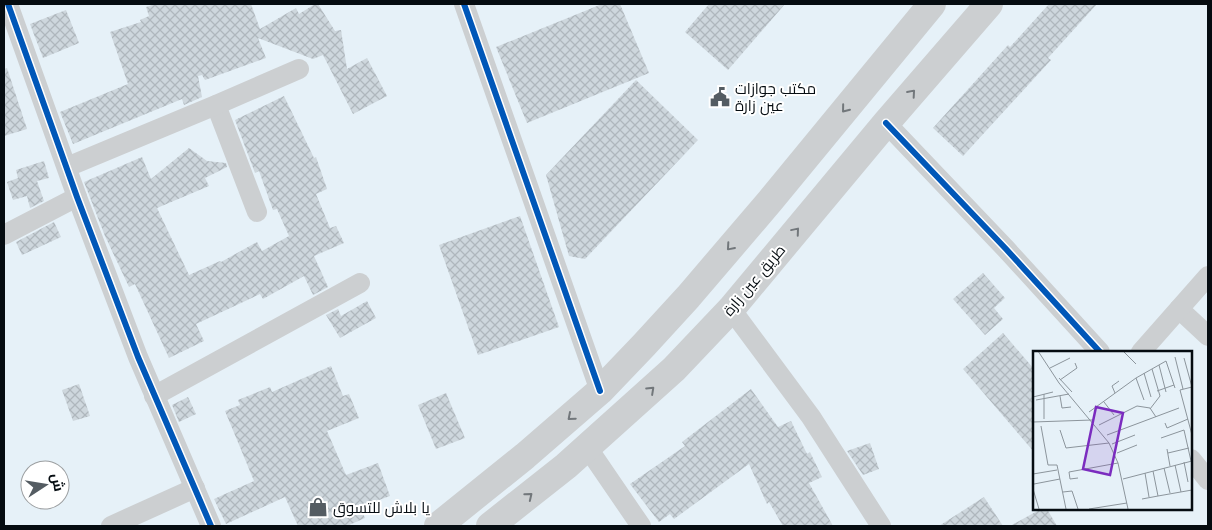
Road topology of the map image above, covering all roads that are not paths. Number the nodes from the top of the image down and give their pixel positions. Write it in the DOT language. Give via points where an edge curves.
graph roads {
  1 [pos="8,4"];
  2 [pos="464,4"];
  3 [pos="932,4"];
  4 [pos="989,4"];
  5 [pos="299,69"];
  6 [pos="216,105"];
  7 [pos="886,123"];
  8 [pos="67,166"];
  9 [pos="77,197"];
  10 [pos="257,212"];
  11 [pos="4,235"];
  12 [pos="1208,276"];
  13 [pos="360,283"];
  14 [pos="731,309"];
  15 [pos="1179,309"];
  16 [pos="1208,336"];
  17 [pos="1099,351"];
  18 [pos="1142,351"];
  19 [pos="600,391"];
  20 [pos="154,396"];
  21 [pos="588,447"];
  22 [pos="1192,460"];
  23 [pos="1208,480"];
  24 [pos="194,488"];
  25 [pos="111,526"];
  26 [pos="211,526"];
  27 [pos="438,526"];
  28 [pos="490,526"];
  29 [pos="641,526"];
  30 [pos="881,526"];
  1 -- 8 [label="street"];
  2 -- 19 [label="street"];
  3 -- 19 [label="main road, one-way" via="682,304"];
  7 -- 4 [label="main road, طريق عين زارة, one-way"];
  5 -- 6 [label="street"];
  6 -- 8 [label="street"];
  6 -- 10 [label="street"];
  14 -- 7 [label="main road, طريق عين زارة, one-way"];
  7 -- 17 [label="street"];
  8 -- 9 [label="street"];
  9 -- 11 [label="street"];
  9 -- 20 [label="street"];
  12 -- 15 [label="street"];
  13 -- 20 [label="street"];
  21 -- 14 [label="main road, طريق عين زارة, one-way" via="674,369"];
  14 -- 30 [label="street" via="811,417"];
  15 -- 16 [label="street"];
  15 -- 18 [label="street"];
  19 -- 27 [label="main road, one-way"];
  20 -- 24 [label="street"];
  28 -- 21 [label="main road, طريق عين زارة, one-way"];
  21 -- 29 [label="street"];
  22 -- 23 [label="street"];
  24 -- 25 [label="street"];
  24 -- 26 [label="street"];
}
